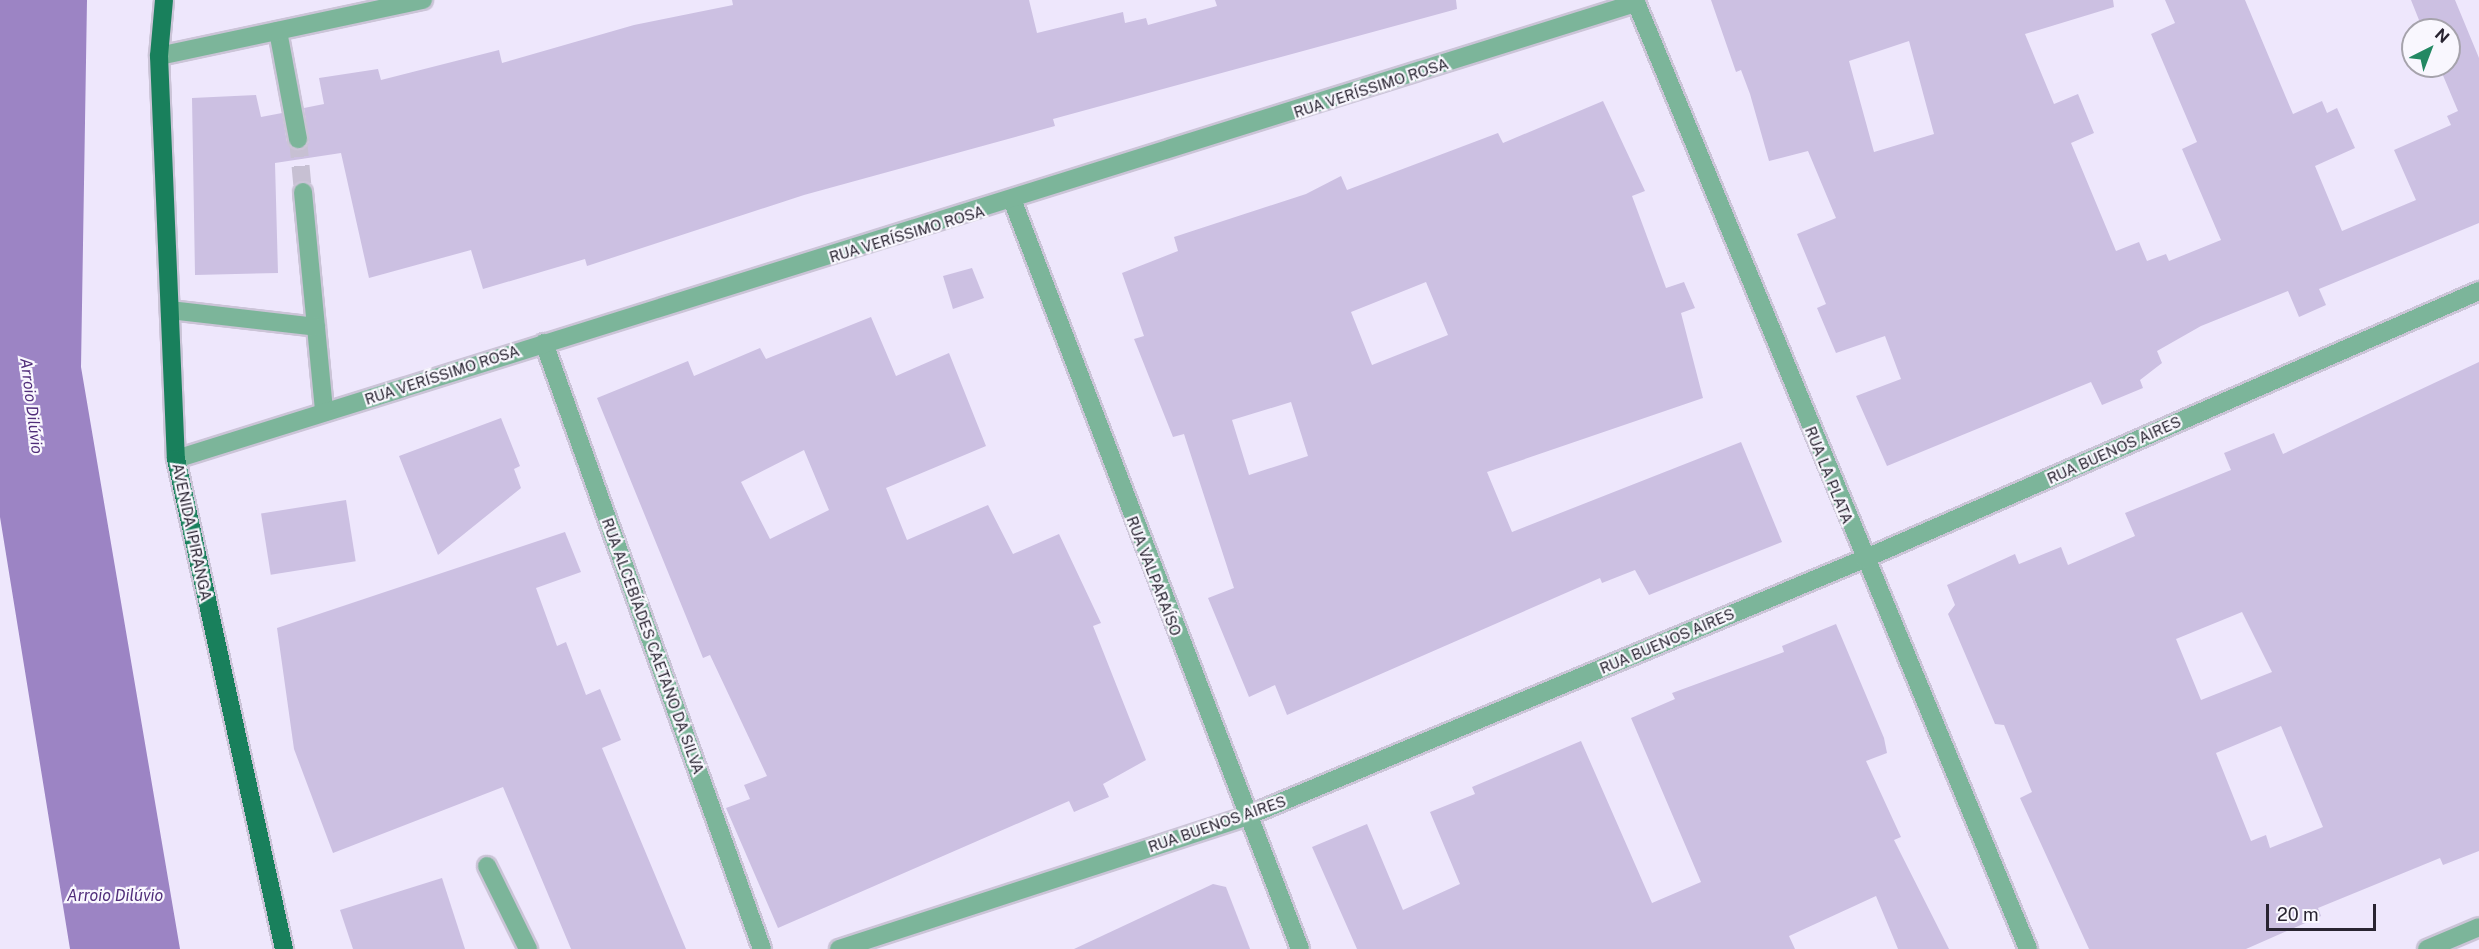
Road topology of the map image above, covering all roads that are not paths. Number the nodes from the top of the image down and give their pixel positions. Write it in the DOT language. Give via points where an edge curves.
graph roads {
  1 [pos="165,0"];
  2 [pos="423,0"];
  3 [pos="1636,2"];
  4 [pos="278,31"];
  5 [pos="159,56"];
  6 [pos="298,139"];
  7 [pos="303,192"];
  8 [pos="1013,202"];
  9 [pos="2479,291"];
  10 [pos="170,310"];
  11 [pos="316,327"];
  12 [pos="544,343"];
  13 [pos="324,412"];
  14 [pos="176,459"];
  15 [pos="1864,559"];
  16 [pos="1245,817"];
  17 [pos="487,866"];
  18 [pos="2479,927"];
  19 [pos="284,949"];
  20 [pos="528,949"];
  21 [pos="762,949"];
  22 [pos="839,949"];
  23 [pos="1300,949"];
  24 [pos="2028,949"];
  25 [pos="2427,949"];
  1 -- 5 [label="main road, AVENIDA IPIRANGA"];
  2 -- 4 [label="street"];
  3 -- 8 [label="street, RUA VERÍSSIMO ROSA"];
  3 -- 15 [label="street, RUA LA PLATA"];
  4 -- 5 [label="street"];
  4 -- 6 [label="street"];
  5 -- 10 [label="main road, AVENIDA IPIRANGA"];
  7 -- 11 [label="street"];
  8 -- 12 [label="street, RUA VERÍSSIMO ROSA"];
  8 -- 16 [label="street, RUA VALPARAÍSO"];
  9 -- 15 [label="street, RUA BUENOS AIRES"];
  10 -- 11 [label="street"];
  10 -- 14 [label="main road, AVENIDA IPIRANGA"];
  11 -- 13 [label="street"];
  12 -- 13 [label="street, RUA VERÍSSIMO ROSA"];
  12 -- 21 [label="street, RUA ALCEBÍADES CAETANO DA SILVA"];
  13 -- 14 [label="street, RUA VERÍSSIMO ROSA"];
  14 -- 19 [label="main road, AVENIDA IPIRANGA"];
  15 -- 16 [label="street, RUA BUENOS AIRES"];
  15 -- 24 [label="street, RUA LA PLATA"];
  16 -- 22 [label="street, RUA BUENOS AIRES"];
  16 -- 23 [label="street, RUA VALPARAÍSO"];
  17 -- 20 [label="street"];
  18 -- 25 [label="street"];
}
